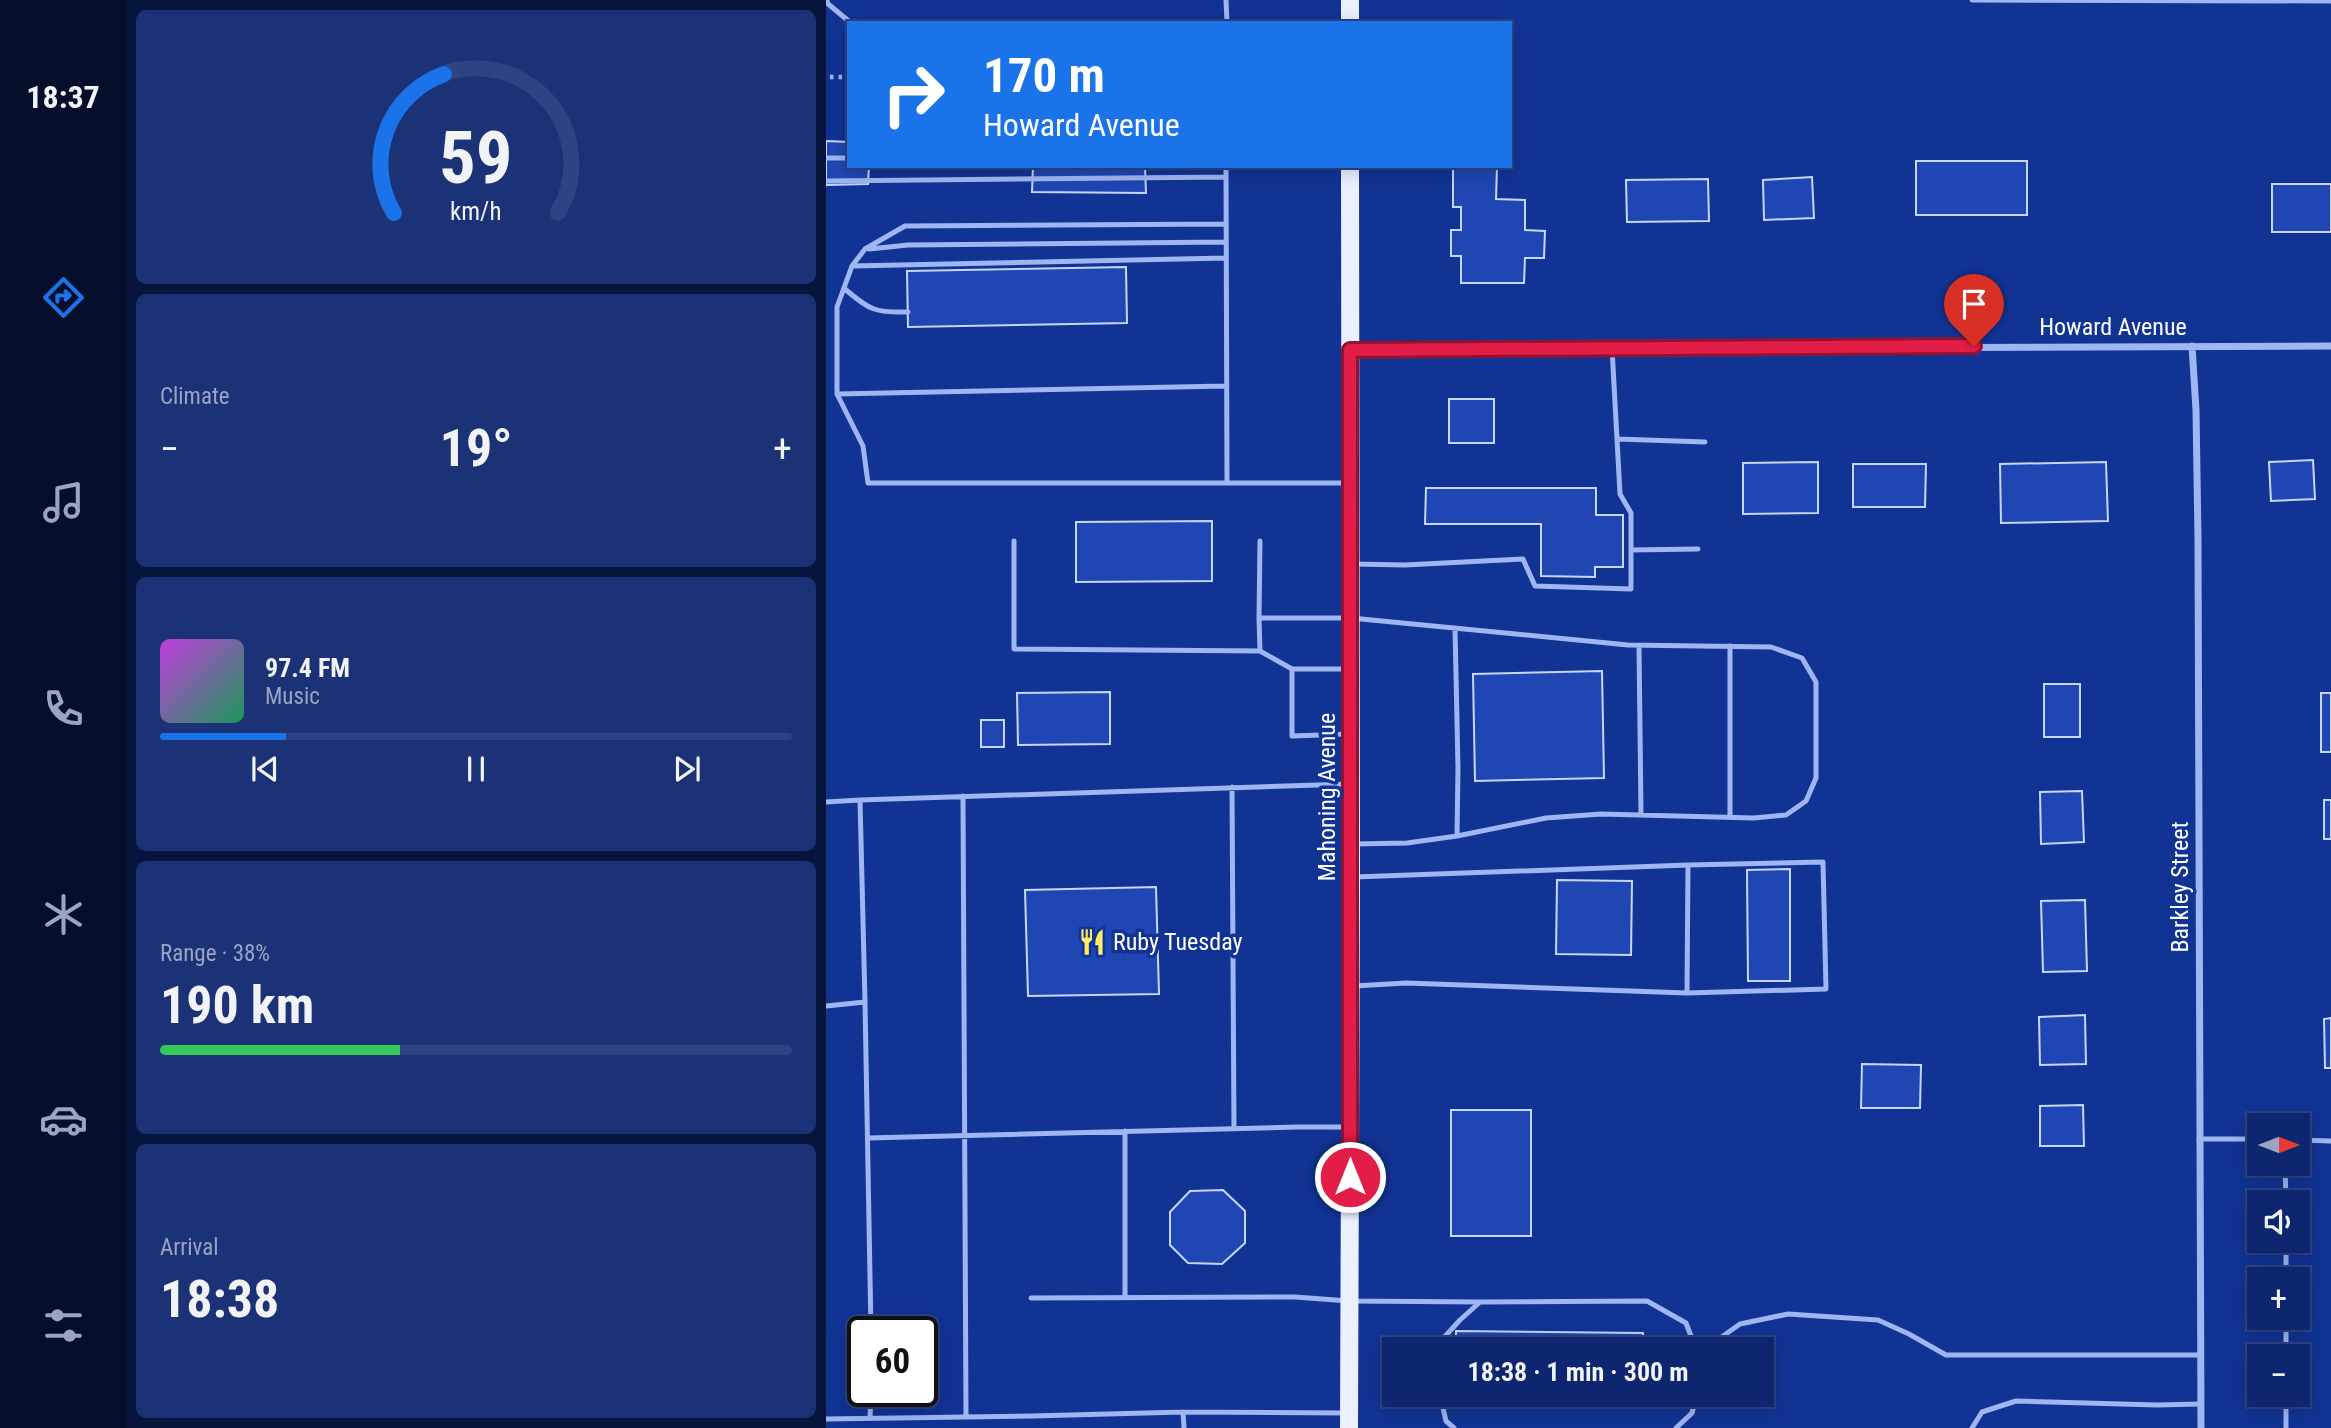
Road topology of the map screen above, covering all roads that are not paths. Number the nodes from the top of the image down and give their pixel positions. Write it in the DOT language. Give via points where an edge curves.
graph roads {
  1 [pos="827,0"];
  2 [pos="1226,0"];
  3 [pos="1350,0"];
  4 [pos="1972,0"];
  5 [pos="2132,0"];
  6 [pos="2331,1"];
  7 [pos="849,21"];
  8 [pos="1227,21"];
  9 [pos="1350,21"];
  10 [pos="826,158"];
  11 [pos="847,158"];
  12 [pos="1226,168"];
  13 [pos="1350,168"];
  14 [pos="1226,177"];
  15 [pos="826,181"];
  16 [pos="1226,224"];
  17 [pos="1226,242"];
  18 [pos="865,249"];
  19 [pos="1226,258"];
  20 [pos="852,266"];
  21 [pos="845,289"];
  22 [pos="908,312"];
  23 [pos="2192,346"];
  24 [pos="2331,346"];
  25 [pos="1612,348"];
  26 [pos="1350,350"];
  27 [pos="1226,386"];
  28 [pos="837,394"];
  29 [pos="1617,439"];
  30 [pos="1705,442"];
  31 [pos="1227,483"];
  32 [pos="1350,484"];
  33 [pos="1014,541"];
  34 [pos="1259,541"];
  35 [pos="1698,549"];
  36 [pos="1631,550"];
  37 [pos="1350,564"];
  38 [pos="1259,618"];
  39 [pos="1351,618"];
  40 [pos="1455,628"];
  41 [pos="1639,645"];
  42 [pos="1730,646"];
  43 [pos="1259,651"];
  44 [pos="1292,669"];
  45 [pos="1351,669"];
  46 [pos="1351,734"];
  47 [pos="1351,784"];
  48 [pos="1232,788"];
  49 [pos="963,796"];
  50 [pos="860,800"];
  51 [pos="826,802"];
  52 [pos="1641,814"];
  53 [pos="1730,817"];
  54 [pos="1457,836"];
  55 [pos="1351,844"];
  56 [pos="1688,865"];
  57 [pos="1351,877"];
  58 [pos="1351,986"];
  59 [pos="1687,993"];
  60 [pos="865,1002"];
  61 [pos="826,1006"];
  62 [pos="1350,1127"];
  63 [pos="1234,1128"];
  64 [pos="1125,1131"];
  65 [pos="965,1135"];
  66 [pos="868,1138"];
  67 [pos="2199,1139"];
  68 [pos="2247,1139"];
  69 [pos="2310,1140"];
  70 [pos="2331,1141"];
  71 [pos="1125,1297"];
  72 [pos="1031,1298"];
  73 [pos="1349,1301"];
  74 [pos="1480,1302"];
  75 [pos="871,1316"];
  76 [pos="1445,1337"];
  77 [pos="1691,1337"];
  78 [pos="1722,1337"];
  79 [pos="2200,1354"];
  80 [pos="2200,1404"];
  81 [pos="870,1407"];
  82 [pos="1443,1407"];
  83 [pos="1694,1407"];
  84 [pos="2286,1407"];
  85 [pos="1183,1412"];
  86 [pos="966,1417"];
  87 [pos="850,1418"];
  88 [pos="870,1418"];
  89 [pos="826,1419"];
  90 [pos="1349,1421"];
  91 [pos="850,1428"];
  92 [pos="1184,1428"];
  93 [pos="1454,1428"];
  94 [pos="1676,1428"];
  95 [pos="1972,1428"];
  96 [pos="2200,1428"];
  97 [pos="2286,1428"];
  1 -- 7 [label="lane"];
  2 -- 8 [label="lane"];
  3 -- 9 [label="main road"];
  4 -- 5 [label="lane"];
  5 -- 6 [label="lane"];
  10 -- 11 [label="lane"];
  12 -- 14 [label="lane"];
  13 -- 26 [label="main road, Mahoning Avenue"];
  14 -- 15 [label="lane"];
  14 -- 16 [label="lane"];
  16 -- 17 [label="lane"];
  16 -- 18 [label="lane" via="905,226"];
  17 -- 18 [label="lane"];
  17 -- 19 [label="lane"];
  18 -- 20 [label="lane"];
  19 -- 20 [label="lane"];
  19 -- 27 [label="lane"];
  20 -- 21 [label="lane"];
  21 -- 22 [label="lane" via="881,313"];
  21 -- 28 [label="lane" via="837,307"];
  23 -- 24 [label="street, Howard Avenue"];
  23 -- 25 [label="street, Howard Avenue"];
  23 -- 67 [label="street, Barkley Street" via="2198,538"];
  25 -- 26 [label="street, Howard Avenue"];
  25 -- 29 [label="lane"];
  26 -- 32 [label="main road, Mahoning Avenue"];
  27 -- 28 [label="lane"];
  27 -- 31 [label="lane"];
  28 -- 31 [label="lane" via="863,446 868,484"];
  29 -- 30 [label="lane"];
  29 -- 36 [label="lane" via="1620,494 1631,513"];
  31 -- 32 [label="lane"];
  32 -- 37 [label="main road, Mahoning Avenue"];
  33 -- 43 [label="lane" via="1014,649"];
  34 -- 38 [label="lane"];
  35 -- 36 [label="lane"];
  36 -- 37 [label="lane" via="1631,589 1535,586 1524,559"];
  37 -- 39 [label="main road, Mahoning Avenue"];
  38 -- 39 [label="lane"];
  38 -- 43 [label="lane"];
  39 -- 40 [label="lane"];
  39 -- 45 [label="main road, Mahoning Avenue"];
  40 -- 41 [label="lane"];
  40 -- 54 [label="lane"];
  41 -- 42 [label="lane"];
  41 -- 52 [label="lane"];
  42 -- 53 [label="lane"];
  42 -- 53 [label="lane" via="1771,647 1802,658 1816,682 1816,778 1806,801 1786,815"];
  43 -- 44 [label="lane"];
  44 -- 45 [label="lane"];
  44 -- 46 [label="lane" via="1292,736"];
  45 -- 46 [label="main road, Mahoning Avenue"];
  46 -- 47 [label="main road, Mahoning Avenue"];
  47 -- 48 [label="lane"];
  47 -- 55 [label="main road, Mahoning Avenue"];
  48 -- 49 [label="lane"];
  48 -- 63 [label="lane"];
  49 -- 50 [label="lane"];
  49 -- 65 [label="lane"];
  50 -- 51 [label="lane"];
  50 -- 60 [label="lane"];
  52 -- 53 [label="lane"];
  52 -- 54 [label="lane" via="1546,818"];
  54 -- 55 [label="lane"];
  55 -- 57 [label="main road, Mahoning Avenue"];
  56 -- 57 [label="lane"];
  56 -- 59 [label="lane"];
  56 -- 59 [label="lane" via="1823,862 1826,989"];
  57 -- 58 [label="main road, Mahoning Avenue"];
  58 -- 59 [label="lane"];
  58 -- 62 [label="main road, Mahoning Avenue"];
  60 -- 61 [label="lane"];
  60 -- 66 [label="lane"];
  62 -- 63 [label="lane"];
  62 -- 73 [label="main road, Mahoning Avenue"];
  63 -- 64 [label="lane"];
  64 -- 65 [label="lane"];
  64 -- 71 [label="lane"];
  65 -- 66 [label="lane"];
  65 -- 86 [label="lane"];
  66 -- 75 [label="lane"];
  67 -- 68 [label="lane"];
  67 -- 79 [label="street, Barkley Street"];
  69 -- 70 [label="lane"];
  71 -- 72 [label="lane"];
  71 -- 73 [label="lane"];
  73 -- 74 [label="lane"];
  73 -- 90 [label="main road, Mahoning Avenue"];
  74 -- 76 [label="lane"];
  74 -- 77 [label="lane" via="1647,1301 1686,1323"];
  78 -- 79 [label="lane" via="1740,1324 1788,1314 1878,1320 1946,1355"];
  79 -- 80 [label="street, Barkley Street"];
  80 -- 95 [label="lane" via="2016,1401 1983,1412"];
  80 -- 96 [label="street, Barkley Street"];
  81 -- 88 [label="lane"];
  82 -- 93 [label="lane" via="1446,1421"];
  83 -- 94 [label="lane"];
  84 -- 97 [label="lane"];
  85 -- 86 [label="lane"];
  85 -- 90 [label="lane"];
  85 -- 92 [label="lane"];
  86 -- 88 [label="lane"];
  87 -- 88 [label="lane"];
  87 -- 89 [label="lane"];
  87 -- 91 [label="lane"];
}
